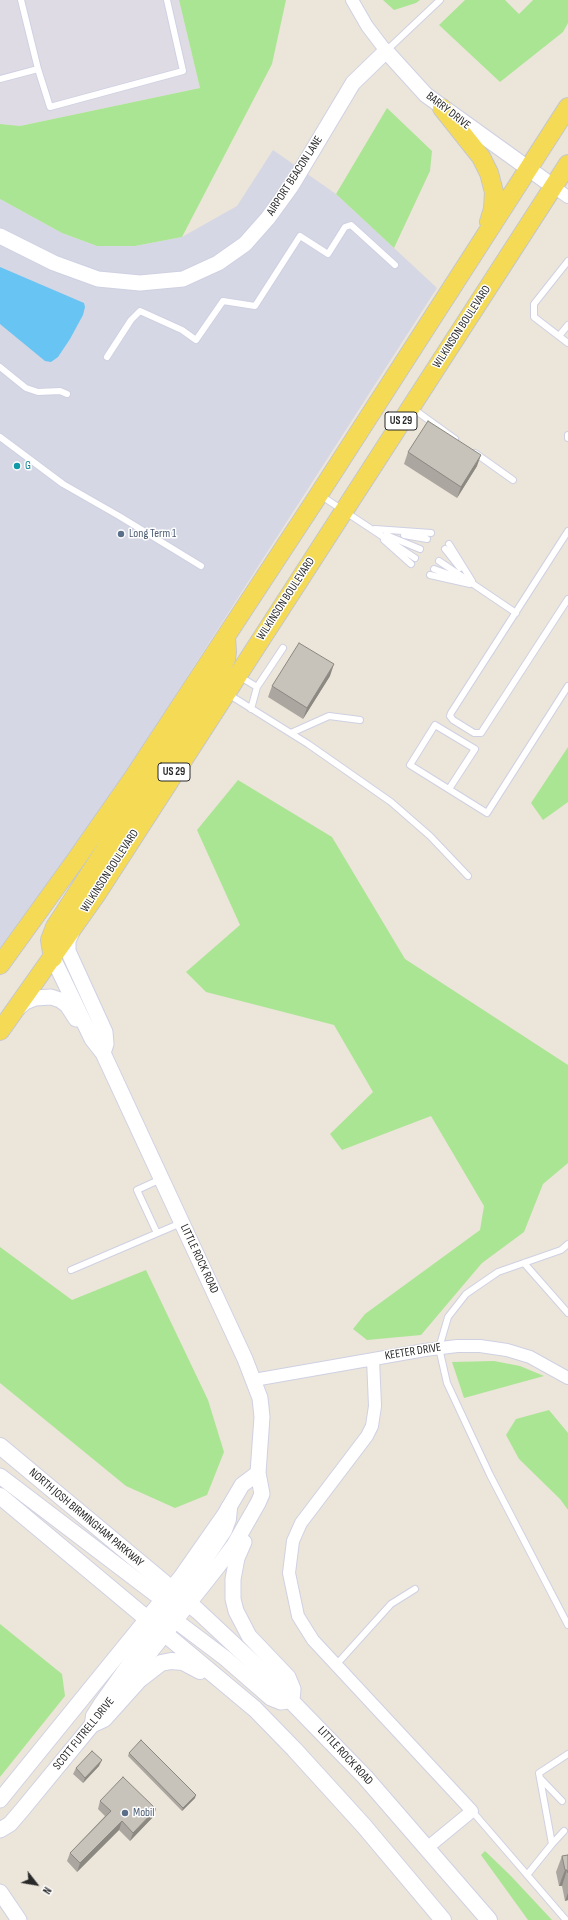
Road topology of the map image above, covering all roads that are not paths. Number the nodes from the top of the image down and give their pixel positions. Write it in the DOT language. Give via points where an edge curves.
graph roads {
  1 [pos="21,0"];
  2 [pos="167,0"];
  3 [pos="352,0"];
  4 [pos="440,0"];
  5 [pos="386,51"];
  6 [pos="38,69"];
  7 [pos="0,78"];
  8 [pos="568,107"];
  9 [pos="442,108"];
  10 [pos="568,164"];
  11 [pos="528,168"];
  12 [pos="554,187"];
  13 [pos="568,197"];
  14 [pos="486,235"];
  15 [pos="0,236"];
  16 [pos="568,261"];
  17 [pos="395,265"];
  18 [pos="568,325"];
  19 [pos="559,336"];
  20 [pos="568,343"];
  21 [pos="107,357"];
  22 [pos="0,367"];
  23 [pos="67,394"];
  24 [pos="410,407"];
  25 [pos="568,435"];
  26 [pos="0,437"];
  27 [pos="568,438"];
  28 [pos="458,441"];
  29 [pos="471,450"];
  30 [pos="513,480"];
  31 [pos="318,494"];
  32 [pos="343,510"];
  33 [pos="373,529"];
  34 [pos="568,531"];
  35 [pos="429,536"];
  36 [pos="449,544"];
  37 [pos="420,549"];
  38 [pos="445,550"];
  39 [pos="415,558"];
  40 [pos="439,561"];
  41 [pos="411,564"];
  42 [pos="200,566"];
  43 [pos="434,568"];
  44 [pos="430,575"];
  45 [pos="474,584"];
  46 [pos="568,599"];
  47 [pos="516,613"];
  48 [pos="226,637"];
  49 [pos="282,648"];
  50 [pos="237,674"];
  51 [pos="568,686"];
  52 [pos="257,687"];
  53 [pos="225,692"];
  54 [pos="251,709"];
  55 [pos="360,720"];
  56 [pos="291,733"];
  57 [pos="449,789"];
  58 [pos="468,876"];
  59 [pos="73,928"];
  60 [pos="53,958"];
  61 [pos="0,965"];
  62 [pos="14,1013"];
  63 [pos="0,1031"];
  64 [pos="91,1037"];
  65 [pos="103,1053"];
  66 [pos="161,1178"];
  67 [pos="181,1223"];
  68 [pos="157,1233"];
  69 [pos="568,1244"];
  70 [pos="524,1263"];
  71 [pos="71,1270"];
  72 [pos="568,1313"];
  73 [pos="439,1348"];
  74 [pos="373,1359"];
  75 [pos="568,1378"];
  76 [pos="254,1380"];
  77 [pos="0,1446"];
  78 [pos="258,1473"];
  79 [pos="0,1476"];
  80 [pos="0,1496"];
  81 [pos="229,1508"];
  82 [pos="253,1510"];
  83 [pos="415,1589"];
  84 [pos="172,1605"];
  85 [pos="568,1625"];
  86 [pos="155,1626"];
  87 [pos="336,1665"];
  88 [pos="219,1678"];
  89 [pos="292,1700"];
  90 [pos="93,1724"];
  91 [pos="568,1754"];
  92 [pos="540,1778"];
  93 [pos="0,1800"];
  94 [pos="562,1801"];
  95 [pos="472,1811"];
  96 [pos="0,1830"];
  97 [pos="564,1830"];
  98 [pos="552,1844"];
  99 [pos="427,1848"];
  100 [pos="527,1875"];
  101 [pos="0,1892"];
  102 [pos="19,1920"];
  103 [pos="443,1920"];
  104 [pos="489,1920"];
  105 [pos="566,1920"];
  1 -- 6 [label="lane"];
  2 -- 6 [label="lane" via="183,71 50,107"];
  3 -- 5 [label="street, BARRY DRIVE"];
  4 -- 5 [label="lane"];
  5 -- 9 [label="street, BARRY DRIVE" via="426,95"];
  5 -- 15 [label="street, AIRPORT BEACON LANE" via="353,83 292,185 268,218 245,244 218,263 183,279 140,283 98,279 54,263"];
  6 -- 7 [label="lane"];
  8 -- 11 [label="main road, US 29"];
  9 -- 11 [label="street, BARRY DRIVE"];
  9 -- 14 [label="main road" via="481,157 489,173 494,192 494,209"];
  10 -- 12 [label="main road, WILKINSON BOULEVARD / US 29"];
  11 -- 12 [label="street, BARRY DRIVE"];
  11 -- 14 [label="main road, US 29"];
  12 -- 13 [label="street, BARRY DRIVE"];
  12 -- 24 [label="main road, WILKINSON BOULEVARD / US 29"];
  14 -- 31 [label="main road, US 29"];
  16 -- 19 [label="lane" via="534,304 534,317"];
  17 -- 21 [label="lane" via="351,225 345,227 328,254 300,236 255,306 223,301 196,340 167,322 140,311 131,320"];
  18 -- 19 [label="lane"];
  19 -- 20 [label="lane"];
  22 -- 23 [label="lane" via="26,388 38,392 60,391"];
  24 -- 28 [label="lane"];
  24 -- 32 [label="main road, WILKINSON BOULEVARD / US 29"];
  25 -- 27 [label="lane"];
  26 -- 42 [label="lane" via="63,484"];
  29 -- 30 [label="lane"];
  31 -- 32 [label="lane"];
  31 -- 48 [label="main road, US 29"];
  32 -- 33 [label="lane"];
  32 -- 50 [label="main road, WILKINSON BOULEVARD / US 29"];
  33 -- 35 [label="lane"];
  33 -- 37 [label="lane"];
  33 -- 39 [label="lane"];
  33 -- 41 [label="lane"];
  34 -- 47 [label="lane"];
  36 -- 45 [label="lane"];
  38 -- 45 [label="lane"];
  40 -- 45 [label="lane"];
  43 -- 45 [label="lane"];
  44 -- 45 [label="lane"];
  45 -- 47 [label="lane"];
  46 -- 47 [label="lane" via="481,733 474,733 453,720 451,713"];
  48 -- 60 [label="main road" via="226,659 216,679 55,927 50,940"];
  48 -- 61 [label="main road, US 29" via="107,815"];
  49 -- 52 [label="lane"];
  50 -- 52 [label="lane"];
  50 -- 53 [label="main road, WILKINSON BOULEVARD / US 29"];
  51 -- 57 [label="lane" via="487,813"];
  52 -- 54 [label="lane"];
  53 -- 54 [label="lane"];
  53 -- 59 [label="main road, WILKINSON BOULEVARD / US 29"];
  54 -- 56 [label="lane"];
  55 -- 56 [label="lane" via="329,716"];
  56 -- 58 [label="lane" via="391,802 430,836"];
  57 -- 57 [label="lane" via="410,765 435,725 475,749"];
  59 -- 60 [label="main road, WILKINSON BOULEVARD / US 29"];
  59 -- 65 [label="street" via="68,941 68,951 105,1032 106,1044"];
  60 -- 62 [label="main road, WILKINSON BOULEVARD / US 29"];
  60 -- 64 [label="street, LITTLE ROCK ROAD"];
  62 -- 63 [label="main road, WILKINSON BOULEVARD / US 29"];
  62 -- 64 [label="street" via="30,1000 39,997 54,998 67,1005 83,1031"];
  64 -- 65 [label="street, LITTLE ROCK ROAD"];
  65 -- 66 [label="street, LITTLE ROCK ROAD"];
  66 -- 67 [label="street, LITTLE ROCK ROAD"];
  66 -- 68 [label="lane" via="137,1190"];
  67 -- 68 [label="lane"];
  67 -- 76 [label="street, LITTLE ROCK ROAD"];
  68 -- 71 [label="lane"];
  69 -- 70 [label="lane" via="561,1250"];
  70 -- 72 [label="lane"];
  70 -- 73 [label="lane" via="498,1272 466,1294 448,1317"];
  73 -- 74 [label="street, KEETER DRIVE"];
  73 -- 75 [label="street, KEETER DRIVE" via="480,1346 508,1350 530,1357"];
  73 -- 85 [label="lane" via="447,1383 490,1475"];
  74 -- 76 [label="street, KEETER DRIVE"];
  74 -- 87 [label="street" via="375,1406 372,1426 301,1523 293,1541 290,1557 289,1573 298,1616 313,1640"];
  76 -- 78 [label="street, LITTLE ROCK ROAD" via="260,1398 262,1417"];
  77 -- 84 [label="main road, NORTH JOSH BIRMINGHAM PARKWAY"];
  78 -- 81 [label="street" via="242,1485"];
  78 -- 82 [label="street, LITTLE ROCK ROAD" via="262,1494"];
  79 -- 84 [label="street"];
  80 -- 86 [label="main road"];
  81 -- 84 [label="main road" via="224,1530"];
  82 -- 84 [label="street, LITTLE ROCK ROAD" via="234,1545"];
  82 -- 89 [label="street" via="250,1528 235,1564 234,1605 249,1636 288,1678 293,1689"];
  83 -- 87 [label="lane" via="392,1604"];
  84 -- 86 [label="street, LITTLE ROCK ROAD"];
  84 -- 86 [label="main road" via="163,1625"];
  84 -- 89 [label="main road, LITTLE ROCK ROAD"];
  84 -- 89 [label="street" via="270,1698 281,1702"];
  86 -- 88 [label="main road"];
  86 -- 90 [label="main road" via="94,1716"];
  86 -- 93 [label="street, SCOTT FUTRELL DRIVE"];
  87 -- 95 [label="street"];
  88 -- 90 [label="main road" via="206,1676 183,1662 163,1662 149,1670 104,1719"];
  88 -- 103 [label="main road" via="294,1749 364,1826"];
  89 -- 99 [label="main road, LITTLE ROCK ROAD" via="365,1777"];
  90 -- 96 [label="street, SCOTT FUTRELL DRIVE" via="10,1824"];
  91 -- 92 [label="lane" via="539,1773"];
  92 -- 94 [label="lane"];
  92 -- 98 [label="lane"];
  95 -- 99 [label="street"];
  95 -- 100 [label="lane"];
  97 -- 98 [label="lane"];
  98 -- 100 [label="lane"];
  99 -- 104 [label="main road, LITTLE ROCK ROAD"];
  100 -- 105 [label="lane"];
  101 -- 102 [label="street"];
}
